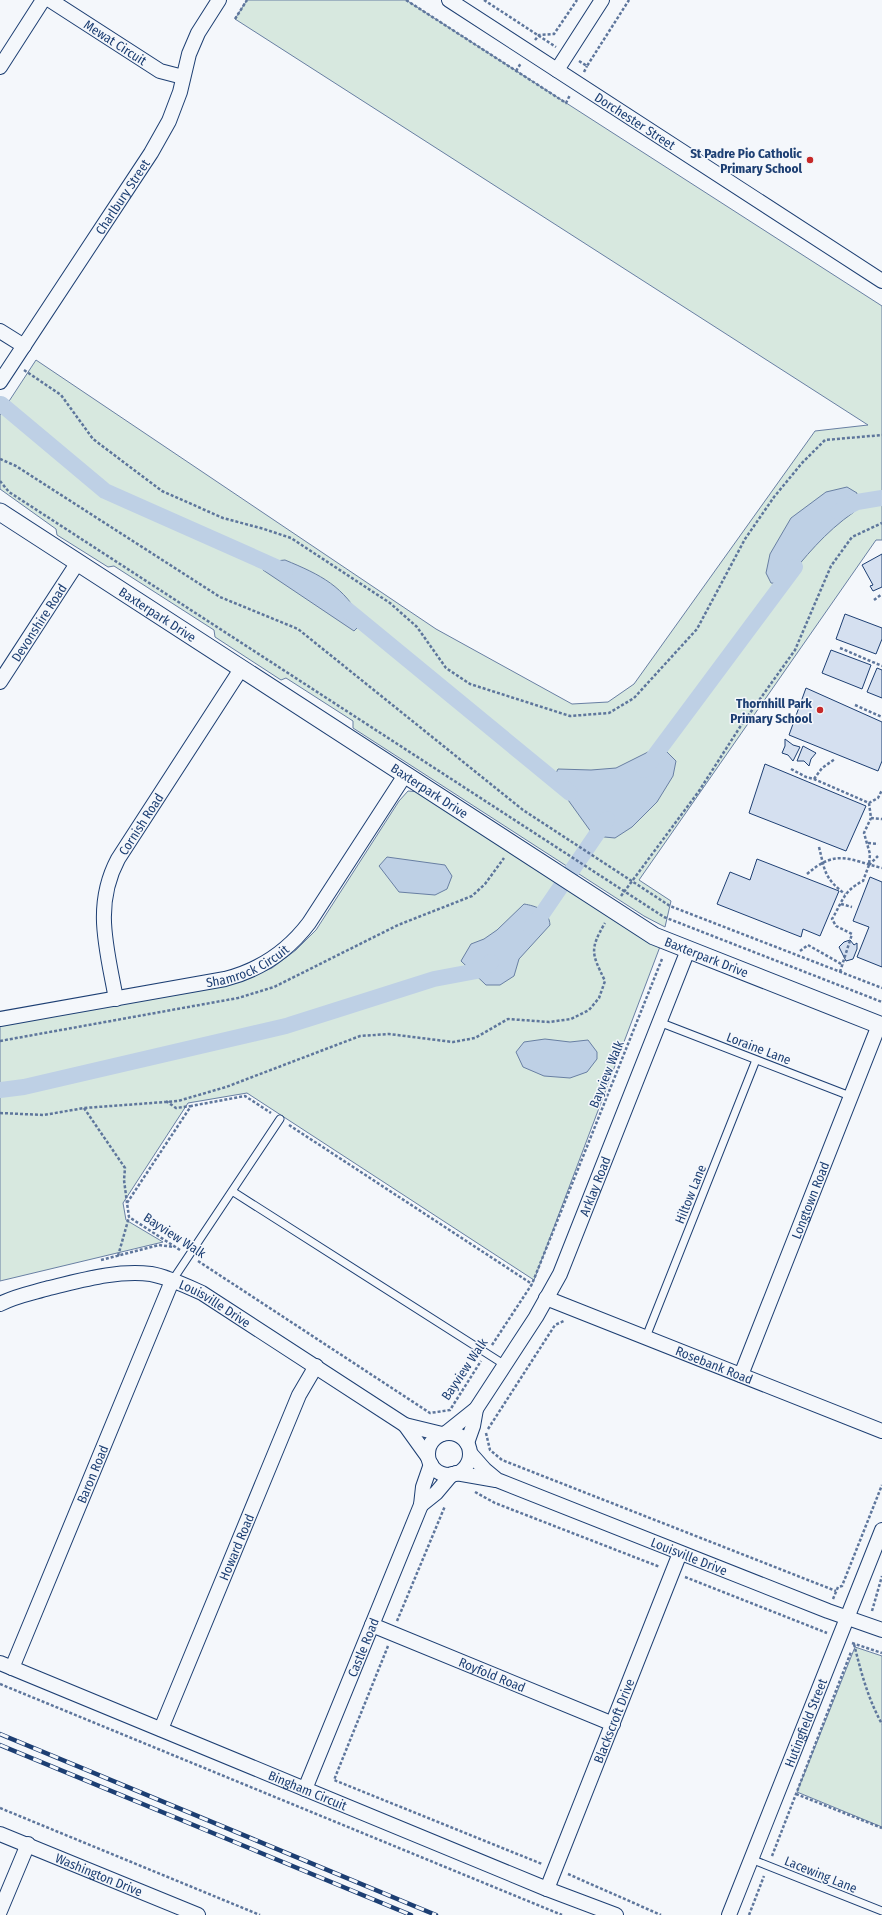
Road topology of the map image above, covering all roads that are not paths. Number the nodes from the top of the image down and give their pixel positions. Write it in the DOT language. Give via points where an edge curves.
graph roads {
  1 [pos="43,0"];
  2 [pos="50,0"];
  3 [pos="219,0"];
  4 [pos="449,0"];
  5 [pos="602,0"];
  6 [pos="0,67"];
  7 [pos="557,70"];
  8 [pos="183,77"];
  9 [pos="882,281"];
  10 [pos="0,331"];
  11 [pos="24,346"];
  12 [pos="0,382"];
  13 [pos="0,512"];
  14 [pos="78,562"];
  15 [pos="241,669"];
  16 [pos="0,682"];
  17 [pos="405,775"];
  18 [pos="688,950"];
  19 [pos="116,999"];
  20 [pos="0,1019"];
  21 [pos="659,1022"];
  22 [pos="881,1026"];
  23 [pos="756,1060"];
  24 [pos="850,1096"];
  25 [pos="280,1119"];
  26 [pos="232,1191"];
  27 [pos="172,1281"];
  28 [pos="546,1298"];
  29 [pos="0,1304"];
  30 [pos="646,1337"];
  31 [pos="505,1365"];
  32 [pos="316,1366"];
  33 [pos="741,1375"];
  34 [pos="476,1409"];
  35 [pos="405,1424"];
  36 [pos="882,1431"];
  37 [pos="444,1434"];
  38 [pos="468,1448"];
  39 [pos="430,1461"];
  40 [pos="454,1474"];
  41 [pos="497,1480"];
  42 [pos="421,1505"];
  43 [pos="881,1535"];
  44 [pos="680,1552"];
  45 [pos="848,1618"];
  46 [pos="372,1625"];
  47 [pos="882,1630"];
  48 [pos="6,1665"];
  49 [pos="613,1724"];
  50 [pos="161,1729"];
  51 [pos="304,1789"];
  52 [pos="0,1834"];
  53 [pos="28,1844"];
  54 [pos="751,1859"];
  55 [pos="548,1889"];
  56 [pos="0,1911"];
  57 [pos="882,1911"];
  58 [pos="198,1915"];
  59 [pos="616,1915"];
  60 [pos="729,1915"];
  1 -- 6 [label="street"];
  2 -- 8 [label="street, Mewat Circuit" via="160,71"];
  3 -- 8 [label="street, Charlbury Street" via="198,33"];
  4 -- 7 [label="street, Dorchester Street"];
  5 -- 7 [label="street"];
  7 -- 9 [label="street, Dorchester Street"];
  8 -- 11 [label="street, Charlbury Street" via="169,121"];
  10 -- 11 [label="street"];
  11 -- 12 [label="street, Charlbury Street"];
  13 -- 14 [label="street, Baxterpark Drive"];
  14 -- 15 [label="street, Baxterpark Drive"];
  14 -- 16 [label="street, Devonshire Road"];
  15 -- 17 [label="street, Baxterpark Drive"];
  15 -- 19 [label="street, Cornish Road" via="118,859 109,878 104,899 103,924"];
  17 -- 18 [label="street, Baxterpark Drive" via="654,936"];
  17 -- 19 [label="street, Shamrock Circuit" via="309,923 280,954 255,969 233,977"];
  18 -- 21 [label="street, Arklay Road"];
  18 -- 22 [label="street, Baxterpark Drive"];
  19 -- 20 [label="street, Shamrock Circuit"];
  21 -- 23 [label="lane, Loraine Lane"];
  21 -- 28 [label="street, Arklay Road" via="560,1274"];
  22 -- 24 [label="street, Longtown Road"];
  23 -- 24 [label="lane, Loraine Lane"];
  23 -- 30 [label="lane, Hiltow Lane"];
  24 -- 33 [label="street, Longtown Road"];
  25 -- 26 [label="lane"];
  26 -- 27 [label="lane"];
  26 -- 31 [label="lane"];
  27 -- 29 [label="street, Louisville Drive" via="152,1274 98,1276 15,1297"];
  27 -- 32 [label="street, Louisville Drive" via="202,1293"];
  27 -- 48 [label="street, Baron Road"];
  28 -- 30 [label="street, Rosebank Road"];
  28 -- 31 [label="street, Arklay Road"];
  30 -- 33 [label="street, Rosebank Road"];
  31 -- 34 [label="street, Arklay Road"];
  32 -- 35 [label="street, Louisville Drive"];
  32 -- 50 [label="street, Howard Road" via="299,1395"];
  33 -- 36 [label="street, Rosebank Road"];
  34 -- 37 [label="street, Arklay Road"];
  34 -- 38 [label="street, Arklay Road"];
  35 -- 37 [label="street, Louisville Drive"];
  35 -- 39 [label="street, Louisville Drive"];
  37 -- 38 [label="street" via="456,1434 463,1438"];
  37 -- 39 [label="street" via="431,1443"];
  38 -- 40 [label="street" via="467,1464 463,1470"];
  38 -- 41 [label="street, Louisville Drive" via="484,1470"];
  39 -- 40 [label="street" via="442,1473"];
  39 -- 42 [label="street, Castle Road"];
  40 -- 41 [label="street, Louisville Drive"];
  40 -- 42 [label="street, Castle Road"];
  41 -- 44 [label="street, Louisville Drive"];
  42 -- 46 [label="street, Castle Road"];
  43 -- 45 [label="street, Hutingfield Street"];
  44 -- 45 [label="street, Louisville Drive"];
  44 -- 49 [label="street, Blackscroft Drive"];
  45 -- 47 [label="street, Louisville Drive"];
  45 -- 54 [label="street, Hutingfield Street"];
  46 -- 49 [label="street, Royfold Road"];
  46 -- 51 [label="street, Castle Road"];
  48 -- 50 [label="street, Bingham Circuit"];
  49 -- 55 [label="street, Blackscroft Drive"];
  50 -- 51 [label="street, Bingham Circuit"];
  51 -- 55 [label="street, Bingham Circuit"];
  52 -- 53 [label="street, Washington Drive"];
  53 -- 56 [label="street"];
  53 -- 58 [label="street, Washington Drive"];
  54 -- 57 [label="lane, Lacewing Lane"];
  54 -- 60 [label="street, Hutingfield Street"];
  55 -- 59 [label="street, Bingham Circuit"];
}
